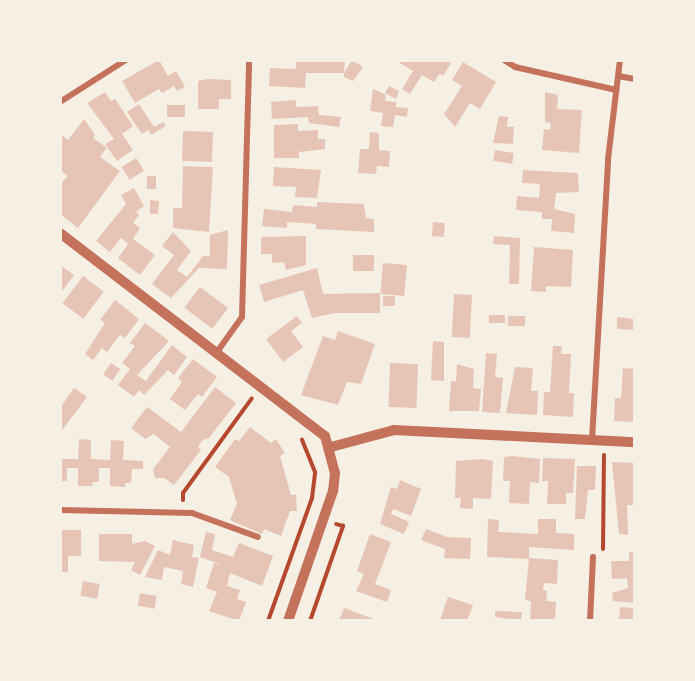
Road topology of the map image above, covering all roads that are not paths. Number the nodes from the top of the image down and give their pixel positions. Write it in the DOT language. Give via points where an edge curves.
graph roads {
  1 [pos="126,60"];
  2 [pos="249,60"];
  3 [pos="504,60"];
  4 [pos="620,60"];
  5 [pos="618,75"];
  6 [pos="635,80"];
  7 [pos="616,90"];
  8 [pos="60,102"];
  9 [pos="60,233"];
  10 [pos="217,352"];
  11 [pos="592,440"];
  12 [pos="635,442"];
  13 [pos="331,447"];
  14 [pos="60,510"];
  15 [pos="258,537"];
  16 [pos="593,557"];
  17 [pos="288,621"];
  18 [pos="590,621"];
  1 -- 8 [label="street"];
  2 -- 10 [label="street" via="242,317"];
  3 -- 7 [label="street" via="515,67"];
  4 -- 5 [label="street"];
  5 -- 6 [label="street"];
  5 -- 7 [label="street"];
  7 -- 11 [label="street" via="608,159"];
  9 -- 10 [label="street"];
  10 -- 13 [label="street" via="314,425"];
  11 -- 12 [label="street"];
  11 -- 13 [label="street" via="394,430"];
  13 -- 17 [label="street" via="335,473 328,507"];
  14 -- 15 [label="street" via="182,512"];
  16 -- 18 [label="street"];
}
